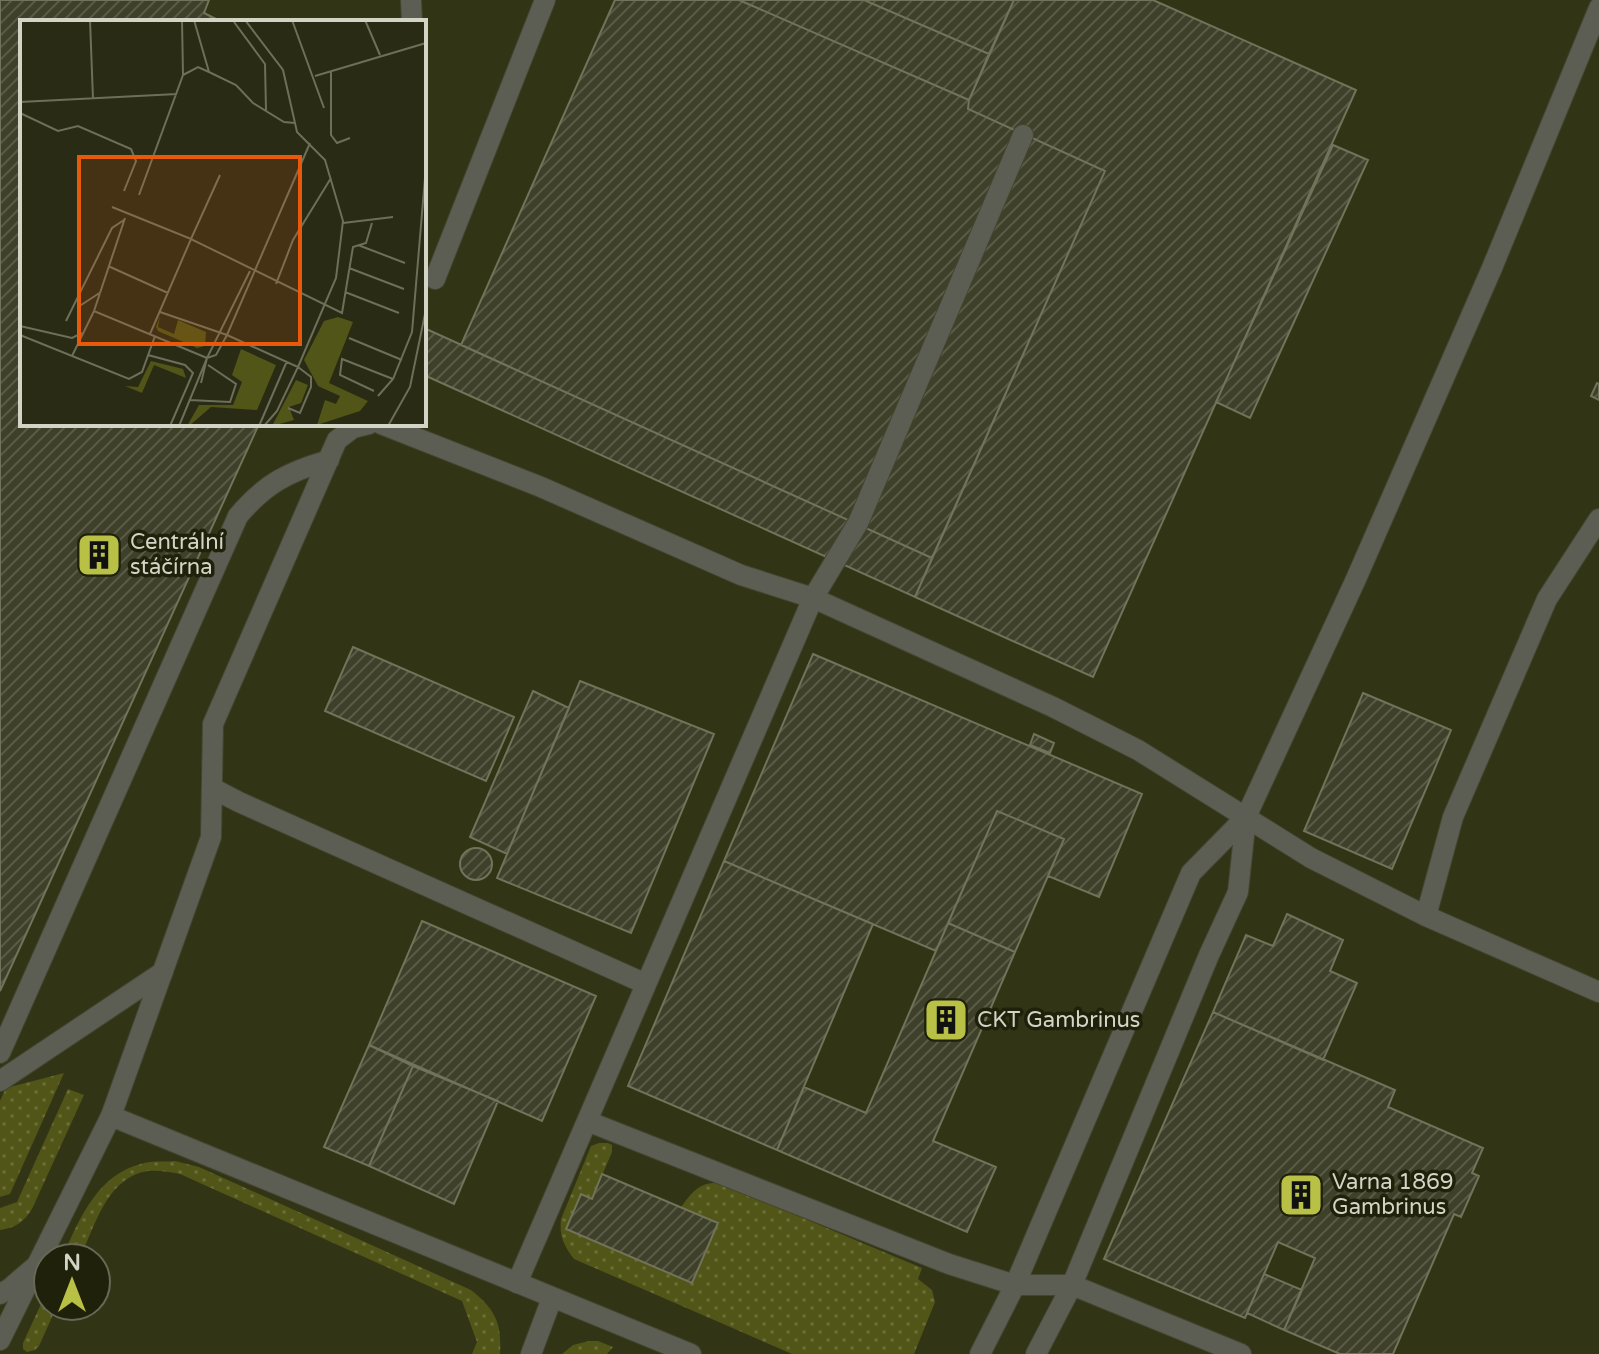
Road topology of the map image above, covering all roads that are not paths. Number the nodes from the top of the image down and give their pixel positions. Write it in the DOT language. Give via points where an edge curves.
graph roads {
  1 [pos="411,0"];
  2 [pos="545,0"];
  3 [pos="1599,8"];
  4 [pos="412,20"];
  5 [pos="1023,135"];
  6 [pos="435,279"];
  7 [pos="361,426"];
  8 [pos="386,426"];
  9 [pos="329,460"];
  10 [pos="1599,519"];
  11 [pos="813,598"];
  12 [pos="212,788"];
  13 [pos="1246,817"];
  14 [pos="1426,916"];
  15 [pos="163,972"];
  16 [pos="646,984"];
  17 [pos="1599,992"];
  18 [pos="0,1053"];
  19 [pos="0,1081"];
  20 [pos="111,1116"];
  21 [pos="587,1121"];
  22 [pos="48,1242"];
  23 [pos="32,1269"];
  24 [pos="32,1275"];
  25 [pos="517,1283"];
  26 [pos="1015,1285"];
  27 [pos="1072,1285"];
  28 [pos="0,1294"];
  29 [pos="552,1298"];
  30 [pos="0,1340"];
  31 [pos="531,1354"];
  32 [pos="691,1354"];
  33 [pos="980,1354"];
  34 [pos="1036,1354"];
  35 [pos="1241,1354"];
  1 -- 4 [label="street"];
  2 -- 6 [label="street"];
  3 -- 13 [label="street" via="1492,268"];
  5 -- 11 [label="street" via="858,523"];
  7 -- 9 [label="street" via="337,440"];
  8 -- 11 [label="street" via="741,575"];
  9 -- 12 [label="street" via="213,724"];
  9 -- 18 [label="street" via="274,481 238,516"];
  10 -- 14 [label="street" via="1540,614 1453,817"];
  11 -- 13 [label="street" via="1053,707"];
  11 -- 16 [label="street"];
  12 -- 15 [label="street" via="211,837"];
  12 -- 16 [label="street"];
  13 -- 14 [label="street" via="1311,858"];
  13 -- 26 [label="street" via="1191,873"];
  13 -- 27 [label="street" via="1238,892"];
  14 -- 17 [label="street"];
  15 -- 19 [label="street"];
  15 -- 20 [label="street"];
  16 -- 21 [label="street"];
  20 -- 22 [label="street"];
  20 -- 25 [label="street"];
  21 -- 25 [label="street"];
  21 -- 26 [label="street" via="949,1264"];
  23 -- 28 [label="street"];
  24 -- 30 [label="street"];
  25 -- 29 [label="street"];
  26 -- 27 [label="street"];
  26 -- 33 [label="street"];
  27 -- 34 [label="street"];
  27 -- 35 [label="street"];
  29 -- 31 [label="street"];
  29 -- 32 [label="street"];
}
